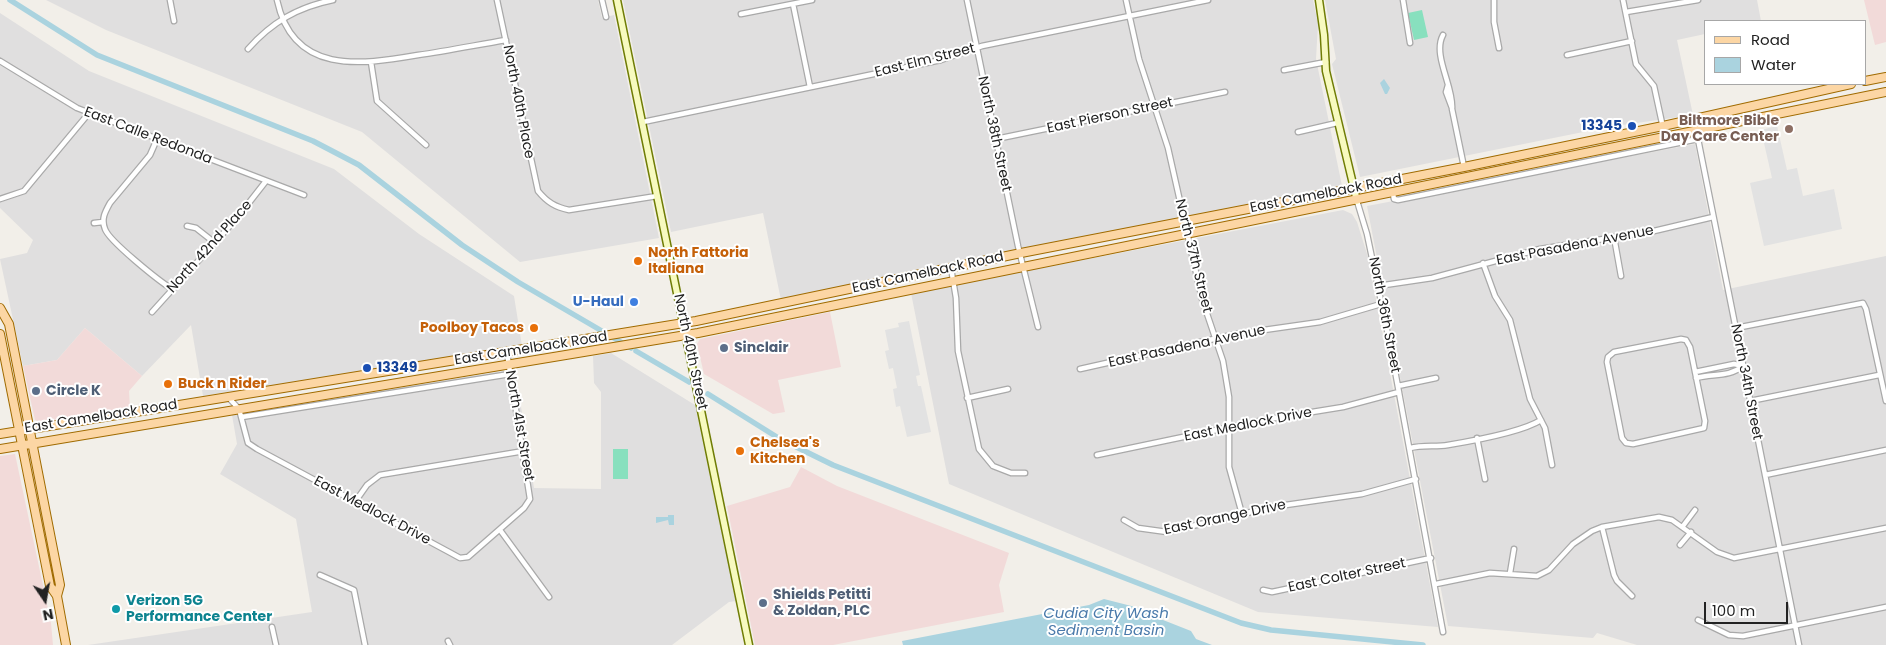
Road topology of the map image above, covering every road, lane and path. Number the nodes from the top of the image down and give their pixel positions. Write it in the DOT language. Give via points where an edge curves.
graph roads {
  1 [pos="170,0"];
  2 [pos="278,0"];
  3 [pos="333,0"];
  4 [pos="497,0"];
  5 [pos="602,0"];
  6 [pos="617,0"];
  7 [pos="812,0"];
  8 [pos="967,0"];
  9 [pos="1126,0"];
  10 [pos="1208,0"];
  11 [pos="1319,0"];
  12 [pos="1403,0"];
  13 [pos="1494,0"];
  14 [pos="1623,0"];
  15 [pos="1698,0"];
  16 [pos="793,4"];
  17 [pos="1626,12"];
  18 [pos="741,14"];
  19 [pos="1130,16"];
  20 [pos="606,17"];
  21 [pos="282,18"];
  22 [pos="174,21"];
  23 [pos="1443,35"];
  24 [pos="506,40"];
  25 [pos="1632,41"];
  26 [pos="1410,43"];
  27 [pos="248,48"];
  28 [pos="977,48"];
  29 [pos="1500,48"];
  30 [pos="1567,55"];
  31 [pos="0,61"];
  32 [pos="371,62"];
  33 [pos="1326,62"];
  34 [pos="1284,70"];
  35 [pos="1886,77"];
  36 [pos="1866,81"];
  37 [pos="1846,85"];
  38 [pos="810,87"];
  39 [pos="1225,92"];
  40 [pos="1814,92"];
  41 [pos="1886,92"];
  42 [pos="1155,107"];
  43 [pos="1816,107"];
  44 [pos="89,113"];
  45 [pos="1694,119"];
  46 [pos="642,122"];
  47 [pos="1337,123"];
  48 [pos="1663,126"];
  49 [pos="1298,132"];
  50 [pos="1697,135"];
  51 [pos="1665,138"];
  52 [pos="156,139"];
  53 [pos="996,140"];
  54 [pos="426,145"];
  55 [pos="1524,155"];
  56 [pos="1464,167"];
  57 [pos="1528,170"];
  58 [pos="266,181"];
  59 [pos="1354,189"];
  60 [pos="304,195"];
  61 [pos="657,196"];
  62 [pos="0,199"];
  63 [pos="1357,201"];
  64 [pos="1713,216"];
  65 [pos="103,222"];
  66 [pos="1184,222"];
  67 [pos="94,223"];
  68 [pos="187,226"];
  69 [pos="1186,236"];
  70 [pos="1614,237"];
  71 [pos="215,243"];
  72 [pos="1021,253"];
  73 [pos="1484,263"];
  74 [pos="1024,266"];
  75 [pos="951,268"];
  76 [pos="1621,276"];
  77 [pos="954,281"];
  78 [pos="1378,286"];
  79 [pos="172,289"];
  80 [pos="839,291"];
  81 [pos="840,304"];
  82 [pos="1381,304"];
  83 [pos="0,308"];
  84 [pos="152,312"];
  85 [pos="684,323"];
  86 [pos="1038,327"];
  87 [pos="1736,328"];
  88 [pos="0,334"];
  89 [pos="686,336"];
  90 [pos="1216,339"];
  91 [pos="507,353"];
  92 [pos="5,358"];
  93 [pos="509,365"];
  94 [pos="1721,366"];
  95 [pos="1743,366"];
  96 [pos="1080,369"];
  97 [pos="0,370"];
  98 [pos="510,374"];
  99 [pos="1696,375"];
  100 [pos="1879,375"];
  101 [pos="1723,376"];
  102 [pos="1436,378"];
  103 [pos="0,383"];
  104 [pos="1398,386"];
  105 [pos="10,387"];
  106 [pos="1008,389"];
  107 [pos="1399,392"];
  108 [pos="228,397"];
  109 [pos="967,398"];
  110 [pos="1750,401"];
  111 [pos="1886,401"];
  112 [pos="239,409"];
  113 [pos="132,412"];
  114 [pos="242,417"];
  115 [pos="1541,420"];
  116 [pos="135,427"];
  117 [pos="1229,427"];
  118 [pos="31,429"];
  119 [pos="18,431"];
  120 [pos="0,434"];
  121 [pos="1477,438"];
  122 [pos="34,444"];
  123 [pos="21,446"];
  124 [pos="1410,448"];
  125 [pos="0,449"];
  126 [pos="1886,450"];
  127 [pos="524,451"];
  128 [pos="1097,455"];
  129 [pos="1552,464"];
  130 [pos="1025,473"];
  131 [pos="1765,475"];
  132 [pos="1416,479"];
  133 [pos="1485,479"];
  134 [pos="530,499"];
  135 [pos="355,502"];
  136 [pos="1695,510"];
  137 [pos="1242,514"];
  138 [pos="1124,520"];
  139 [pos="1683,526"];
  140 [pos="1602,527"];
  141 [pos="1886,528"];
  142 [pos="500,530"];
  143 [pos="1691,532"];
  144 [pos="1680,545"];
  145 [pos="1514,549"];
  146 [pos="1780,550"];
  147 [pos="1432,558"];
  148 [pos="1510,573"];
  149 [pos="320,575"];
  150 [pos="1436,584"];
  151 [pos="1263,590"];
  152 [pos="57,596"];
  153 [pos="1632,596"];
  154 [pos="549,598"];
  155 [pos="1886,607"];
  156 [pos="1698,620"];
  157 [pos="1795,626"];
  158 [pos="272,628"];
  159 [pos="1444,632"];
  160 [pos="66,645"];
  161 [pos="276,645"];
  162 [pos="365,645"];
  163 [pos="749,645"];
  164 [pos="1799,645"];
  1 -- 22 [label="street"];
  2 -- 21 [label="street"];
  3 -- 21 [label="street"];
  4 -- 24 [label="street, North 40th Place"];
  5 -- 20 [label="street"];
  6 -- 46 [label="main road, North 40th Street"];
  7 -- 16 [label="street"];
  8 -- 28 [label="street, North 38th Street"];
  9 -- 19 [label="street, North 37th Street"];
  10 -- 19 [label="street, East Elm Street"];
  11 -- 33 [label="main road, North 36th Street"];
  12 -- 26 [label="street"];
  13 -- 29 [label="street" via="1494,22"];
  14 -- 17 [label="street"];
  15 -- 17 [label="street"];
  16 -- 18 [label="street"];
  16 -- 38 [label="street"];
  17 -- 25 [label="street"];
  19 -- 28 [label="street, East Elm Street"];
  19 -- 42 [label="street, North 37th Street" via="1139,59"];
  21 -- 27 [label="street"];
  21 -- 32 [label="street" via="294,37 316,55 336,61"];
  23 -- 56 [label="street" via="1439,45"];
  24 -- 32 [label="street"];
  24 -- 61 [label="street, North 40th Place" via="534,178 538,191 547,201 557,208 570,210"];
  25 -- 30 [label="street"];
  25 -- 48 [label="street" via="1638,70 1654,86"];
  28 -- 38 [label="street, East Elm Street" via="940,60"];
  28 -- 53 [label="street, North 38th Street"];
  31 -- 44 [label="street, East Calle Redonda"];
  32 -- 54 [label="street" via="377,101"];
  33 -- 34 [label="street"];
  33 -- 47 [label="main road, North 36th Street"];
  35 -- 36 [label="main road"];
  37 -- 40 [label="main road, East Camelback Road"];
  38 -- 46 [label="street, East Elm Street"];
  39 -- 42 [label="street, East Pierson Street"];
  40 -- 43 [label="main road"];
  40 -- 45 [label="main road, East Camelback Road"];
  41 -- 43 [label="main road, East Camelback Road"];
  42 -- 53 [label="street, East Pierson Street"];
  42 -- 66 [label="street, North 37th Street" via="1168,148"];
  43 -- 50 [label="main road, East Camelback Road"];
  44 -- 52 [label="street, East Calle Redonda"];
  44 -- 62 [label="street" via="24,191"];
  45 -- 48 [label="main road, East Camelback Road"];
  45 -- 50 [label="street, North 34th Street"];
  46 -- 61 [label="main road, North 40th Street"];
  47 -- 49 [label="street"];
  47 -- 59 [label="main road, North 36th Street"];
  48 -- 51 [label="street"];
  48 -- 55 [label="main road, East Camelback Road"];
  50 -- 51 [label="main road, East Camelback Road"];
  50 -- 57 [label="street, East Camelback Road"];
  50 -- 64 [label="street, North 34th Street"];
  51 -- 57 [label="main road, East Camelback Road"];
  52 -- 58 [label="street, East Calle Redonda"];
  52 -- 65 [label="street" via="150,156 104,212"];
  53 -- 72 [label="street, North 38th Street"];
  55 -- 56 [label="main road, East Camelback Road"];
  55 -- 57 [label="main road"];
  56 -- 59 [label="main road, East Camelback Road"];
  57 -- 63 [label="main road, East Camelback Road"];
  58 -- 60 [label="street, East Calle Redonda"];
  58 -- 71 [label="street, North 42nd Place"];
  59 -- 63 [label="main road, North 36th Street"];
  59 -- 66 [label="main road, East Camelback Road"];
  61 -- 85 [label="main road, North 40th Street"];
  63 -- 69 [label="main road, East Camelback Road"];
  63 -- 78 [label="street, North 36th Street"];
  64 -- 70 [label="street, East Pasadena Avenue" via="1670,228"];
  64 -- 87 [label="street, North 34th Street"];
  65 -- 67 [label="street"];
  65 -- 79 [label="street" via="108,235 118,245"];
  66 -- 69 [label="street, North 37th Street"];
  66 -- 72 [label="main road, East Camelback Road"];
  68 -- 71 [label="street" via="196,228"];
  69 -- 74 [label="main road, East Camelback Road"];
  69 -- 90 [label="street, North 37th Street"];
  70 -- 73 [label="street, East Pasadena Avenue" via="1540,249"];
  70 -- 76 [label="street"];
  71 -- 79 [label="street, North 42nd Place"];
  72 -- 74 [label="street, North 38th Street"];
  72 -- 75 [label="main road, East Camelback Road"];
  73 -- 78 [label="street, East Pasadena Avenue" via="1432,278"];
  73 -- 115 [label="street" via="1495,296 1510,320 1530,399"];
  74 -- 77 [label="main road, East Camelback Road"];
  74 -- 86 [label="street, East Camelback Road"];
  75 -- 77 [label="street"];
  75 -- 80 [label="main road, East Camelback Road"];
  77 -- 81 [label="main road, East Camelback Road"];
  77 -- 109 [label="street" via="958,352"];
  78 -- 82 [label="street, North 36th Street"];
  79 -- 84 [label="street, North 42nd Place"];
  80 -- 81 [label="main road"];
  80 -- 85 [label="main road, East Camelback Road"];
  81 -- 89 [label="main road, East Camelback Road"];
  82 -- 90 [label="street, East Pasadena Avenue" via="1320,322"];
  82 -- 104 [label="street, North 36th Street"];
  83 -- 118 [label="main road" via="10,324"];
  85 -- 89 [label="main road, North 40th Street"];
  85 -- 91 [label="main road, East Camelback Road"];
  87 -- 95 [label="street, North 34th Street"];
  87 -- 100 [label="street" via="1863,303"];
  88 -- 92 [label="main road"];
  89 -- 93 [label="main road, East Camelback Road"];
  89 -- 163 [label="main road, North 40th Street"];
  90 -- 96 [label="street, East Pasadena Avenue"];
  90 -- 117 [label="street, North 37th Street" via="1227,381"];
  91 -- 93 [label="street, North 41st Street"];
  91 -- 108 [label="main road, East Camelback Road"];
  92 -- 97 [label="main road"];
  92 -- 105 [label="main road"];
  93 -- 98 [label="street, North 41st Street"];
  93 -- 112 [label="main road, East Camelback Road"];
  94 -- 95 [label="street"];
  94 -- 99 [label="street"];
  94 -- 101 [label="street"];
  95 -- 101 [label="street"];
  95 -- 110 [label="street, North 34th Street"];
  98 -- 114 [label="street, East Camelback Road"];
  98 -- 127 [label="street, North 41st Street"];
  99 -- 99 [label="street" via="1704,428 1626,443 1616,410 1608,357 1614,352 1686,340"];
  99 -- 101 [label="street"];
  100 -- 110 [label="street"];
  100 -- 111 [label="street"];
  102 -- 104 [label="street"];
  103 -- 105 [label="main road"];
  104 -- 107 [label="street, North 36th Street"];
  105 -- 119 [label="main road"];
  106 -- 109 [label="street"];
  107 -- 117 [label="street, East Medlock Drive" via="1343,407"];
  107 -- 124 [label="street, North 36th Street"];
  108 -- 112 [label="street, East Medlock Drive"];
  108 -- 113 [label="main road, East Camelback Road"];
  109 -- 130 [label="street" via="977,446 983,456 1000,469"];
  110 -- 131 [label="street, North 34th Street"];
  112 -- 114 [label="street, East Medlock Drive"];
  112 -- 116 [label="main road, East Camelback Road"];
  113 -- 116 [label="main road"];
  113 -- 118 [label="main road, East Camelback Road"];
  114 -- 135 [label="street, East Medlock Drive" via="248,443"];
  115 -- 121 [label="street" via="1528,428"];
  115 -- 129 [label="street"];
  116 -- 122 [label="main road, East Camelback Road"];
  117 -- 128 [label="street, East Medlock Drive"];
  117 -- 137 [label="street, North 37th Street" via="1229,467"];
  118 -- 119 [label="main road, East Camelback Road"];
  118 -- 122 [label="main road"];
  119 -- 120 [label="main road, East Camelback Road"];
  119 -- 123 [label="main road"];
  121 -- 124 [label="street" via="1448,445 1428,444"];
  121 -- 133 [label="street"];
  122 -- 123 [label="main road, East Camelback Road"];
  122 -- 152 [label="main road" via="60,586"];
  123 -- 125 [label="main road, East Camelback Road"];
  123 -- 152 [label="main road" via="50,586"];
  124 -- 132 [label="street, North 36th Street"];
  126 -- 131 [label="street"];
  127 -- 134 [label="street, North 41st Street"];
  127 -- 135 [label="street" via="380,475 367,485"];
  131 -- 146 [label="street, North 34th Street"];
  132 -- 137 [label="street, East Orange Drive" via="1362,494"];
  132 -- 147 [label="street, North 36th Street"];
  134 -- 142 [label="street, East Medlock Drive"];
  135 -- 142 [label="street, East Medlock Drive" via="460,558 474,554"];
  136 -- 139 [label="street"];
  137 -- 138 [label="street, East Orange Drive" via="1167,532 1138,528"];
  139 -- 140 [label="street" via="1659,517"];
  139 -- 143 [label="street"];
  140 -- 148 [label="street" via="1574,544 1544,574 1527,577"];
  140 -- 153 [label="street" via="1614,575"];
  141 -- 146 [label="street"];
  142 -- 154 [label="street"];
  143 -- 144 [label="street"];
  143 -- 146 [label="street" via="1717,552 1734,558"];
  145 -- 148 [label="street"];
  146 -- 157 [label="street, North 34th Street"];
  147 -- 150 [label="street, North 36th Street"];
  147 -- 151 [label="street, East Colter Street" via="1272,592"];
  148 -- 150 [label="street" via="1490,573"];
  149 -- 162 [label="street" via="354,590"];
  150 -- 159 [label="street, North 36th Street"];
  152 -- 160 [label="main road"];
  155 -- 157 [label="street"];
  156 -- 157 [label="street" via="1735,636"];
  157 -- 164 [label="street, North 34th Street"];
  158 -- 161 [label="street"];
}
